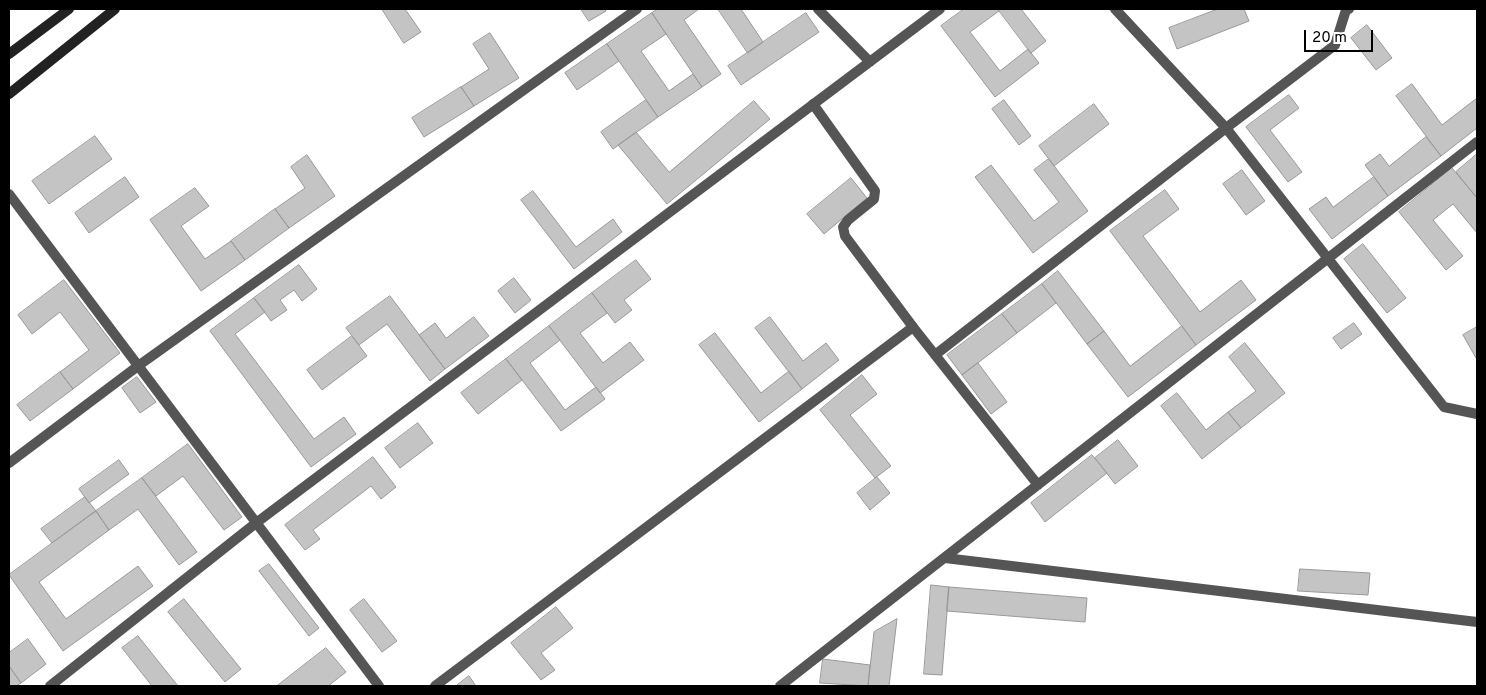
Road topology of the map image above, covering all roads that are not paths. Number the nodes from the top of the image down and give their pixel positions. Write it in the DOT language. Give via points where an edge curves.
graph roads {
  1 [pos="69,9"];
  2 [pos="115,9"];
  3 [pos="638,9"];
  4 [pos="818,9"];
  5 [pos="940,9"];
  6 [pos="1115,9"];
  7 [pos="1347,9"];
  8 [pos="9,54"];
  9 [pos="870,62"];
  10 [pos="9,94"];
  11 [pos="813,104"];
  12 [pos="1226,128"];
  13 [pos="1477,142"];
  14 [pos="9,194"];
  15 [pos="1328,259"];
  16 [pos="913,327"];
  17 [pos="935,355"];
  18 [pos="138,366"];
  19 [pos="1477,414"];
  20 [pos="9,463"];
  21 [pos="1038,485"];
  22 [pos="256,523"];
  23 [pos="945,558"];
  24 [pos="1477,622"];
  25 [pos="50,686"];
  26 [pos="379,686"];
  27 [pos="435,686"];
  28 [pos="780,686"];
  1 -- 8 [label="main road"];
  2 -- 10 [label="main road"];
  3 -- 18 [label="street"];
  4 -- 9 [label="street"];
  5 -- 9 [label="street"];
  6 -- 12 [label="street"];
  7 -- 12 [label="street" via="1334,45"];
  9 -- 11 [label="street"];
  11 -- 16 [label="street" via="875,191 874,199 843,227 845,236"];
  11 -- 22 [label="street"];
  12 -- 15 [label="street"];
  12 -- 17 [label="street"];
  13 -- 15 [label="street"];
  14 -- 18 [label="street"];
  15 -- 19 [label="street" via="1444,407"];
  15 -- 21 [label="street"];
  16 -- 17 [label="street"];
  16 -- 27 [label="street"];
  17 -- 21 [label="street"];
  18 -- 20 [label="street"];
  18 -- 22 [label="street"];
  21 -- 23 [label="street"];
  22 -- 25 [label="street"];
  22 -- 26 [label="street"];
  23 -- 24 [label="street"];
  23 -- 28 [label="street"];
}
